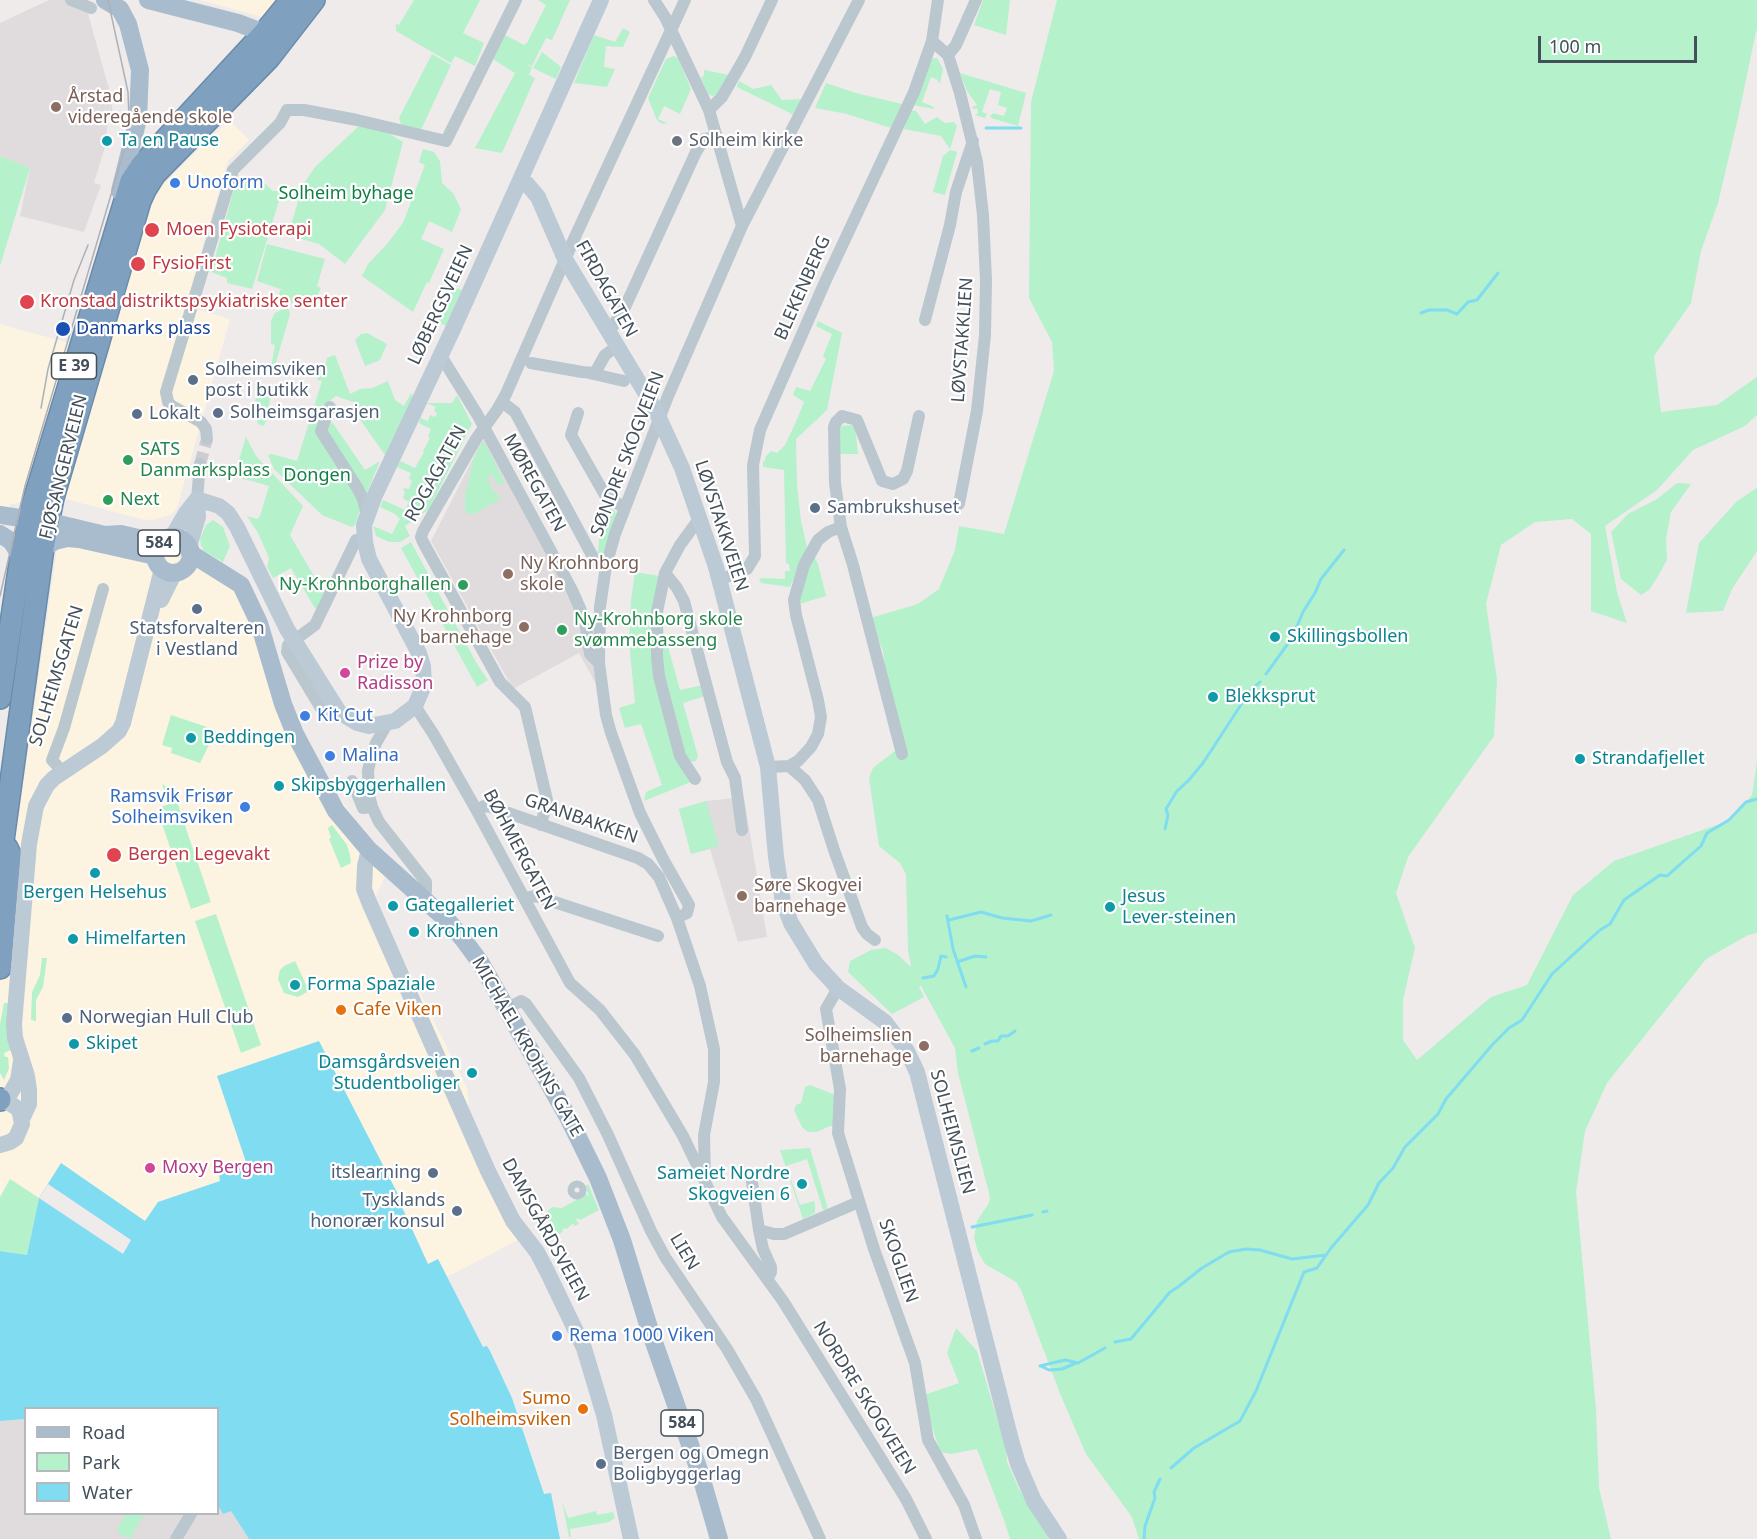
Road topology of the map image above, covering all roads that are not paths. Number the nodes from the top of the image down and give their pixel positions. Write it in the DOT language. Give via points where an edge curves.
graph roads {
  1 [pos="71,0"];
  2 [pos="148,0"];
  3 [pos="291,0"];
  4 [pos="314,0"];
  5 [pos="516,0"];
  6 [pos="601,0"];
  7 [pos="654,0"];
  8 [pos="686,0"];
  9 [pos="772,0"];
  10 [pos="859,0"];
  11 [pos="938,0"];
  12 [pos="976,0"];
  13 [pos="112,4"];
  14 [pos="672,32"];
  15 [pos="272,39"];
  16 [pos="932,41"];
  17 [pos="948,55"];
  18 [pos="709,110"];
  19 [pos="717,137"];
  20 [pos="973,141"];
  21 [pos="520,180"];
  22 [pos="120,214"];
  23 [pos="742,226"];
  24 [pos="565,260"];
  25 [pos="925,320"];
  26 [pos="607,331"];
  27 [pos="616,347"];
  28 [pos="441,356"];
  29 [pos="531,363"];
  30 [pos="589,373"];
  31 [pos="624,381"];
  32 [pos="502,402"];
  33 [pos="330,407"];
  34 [pos="578,413"];
  35 [pos="920,416"];
  36 [pos="659,419"];
  37 [pos="484,427"];
  38 [pos="207,439"];
  39 [pos="200,464"];
  40 [pos="52,498"];
  41 [pos="197,499"];
  42 [pos="959,504"];
  43 [pos="623,507"];
  44 [pos="0,515"];
  45 [pos="367,515"];
  46 [pos="699,519"];
  47 [pos="39,521"];
  48 [pos="841,527"];
  49 [pos="0,534"];
  50 [pos="121,534"];
  51 [pos="356,540"];
  52 [pos="43,548"];
  53 [pos="174,555"];
  54 [pos="21,556"];
  55 [pos="606,566"];
  56 [pos="665,573"];
  57 [pos="719,580"];
  58 [pos="103,589"];
  59 [pos="294,641"];
  60 [pos="599,663"];
  61 [pos="0,698"];
  62 [pos="415,706"];
  63 [pos="325,715"];
  64 [pos="387,724"];
  65 [pos="902,754"];
  66 [pos="789,766"];
  67 [pos="768,767"];
  68 [pos="62,771"];
  69 [pos="695,779"];
  70 [pos="352,781"];
  71 [pos="372,807"];
  72 [pos="477,811"];
  73 [pos="541,825"];
  74 [pos="742,830"];
  75 [pos="369,850"];
  76 [pos="2,852"];
  77 [pos="525,898"];
  78 [pos="422,899"];
  79 [pos="677,918"];
  80 [pos="658,936"];
  81 [pos="875,939"];
  82 [pos="0,968"];
  83 [pos="838,988"];
  84 [pos="507,1008"];
  85 [pos="21,1060"];
  86 [pos="2,1100"];
  87 [pos="22,1119"];
  88 [pos="5,1143"];
  89 [pos="0,1161"];
  90 [pos="705,1181"];
  91 [pos="752,1182"];
  92 [pos="854,1204"];
  93 [pos="759,1230"];
  94 [pos="768,1278"];
  95 [pos="189,1515"];
  96 [pos="176,1539"];
  97 [pos="631,1539"];
  98 [pos="719,1539"];
  99 [pos="820,1539"];
  100 [pos="926,1539"];
  101 [pos="976,1539"];
  102 [pos="1059,1539"];
  1 -- 13 [label="street"];
  2 -- 15 [label="main road" via="223,18"];
  3 -- 15 [label="highway, FJØSANGERVEIEN / E 39"];
  4 -- 15 [label="highway, FJØSANGERVEIEN / E 39"];
  5 -- 38 [label="street" via="446,141 304,110 287,110 280,123 233,170 163,405 201,422"];
  6 -- 21 [label="street, LØBERGSVEIEN"];
  7 -- 14 [label="street"];
  8 -- 14 [label="street, ROGAGATEN"];
  9 -- 18 [label="street" via="729,85"];
  10 -- 23 [label="street, SØNDRE SKOGVEIEN"];
  11 -- 16 [label="street, BLEKENBERG"];
  12 -- 17 [label="street"];
  13 -- 22 [label="main road" via="128,24 138,57 140,100 120,191"];
  14 -- 18 [label="street"];
  14 -- 24 [label="street, ROGAGATEN"];
  15 -- 22 [label="highway, FJØSANGERVEIEN / E 39" via="141,166"];
  15 -- 40 [label="highway, FJØSANGERVEIEN / E 39" via="247,82 161,167 145,190"];
  16 -- 17 [label="street"];
  16 -- 57 [label="street, BLEKENBERG" via="904,114 760,430 753,465 755,556 747,569"];
  17 -- 20 [label="street, LØVSTAKKLIEN"];
  18 -- 19 [label="street"];
  19 -- 23 [label="street"];
  19 -- 26 [label="street" via="705,139 696,152 625,307"];
  20 -- 25 [label="street, LØVSTAKKLIEN" via="956,192"];
  20 -- 42 [label="street, LØVSTAKKLIEN" via="982,205 986,318 977,411"];
  21 -- 24 [label="street, FIRDAGATEN" via="538,197"];
  21 -- 28 [label="street, LØBERGSVEIEN"];
  22 -- 47 [label="highway, FJØSANGERVEIEN / E 39" via="40,477"];
  23 -- 36 [label="street, SØNDRE SKOGVEIEN"];
  24 -- 26 [label="street, FIRDAGATEN"];
  24 -- 32 [label="street, ROGAGATEN"];
  26 -- 27 [label="street, FIRDAGATEN"];
  27 -- 30 [label="street" via="605,355 595,373"];
  27 -- 36 [label="street, FIRDAGATEN"];
  28 -- 37 [label="street, MØREGATEN"];
  28 -- 45 [label="street, LØBERGSVEIEN"];
  29 -- 30 [label="street"];
  30 -- 31 [label="street"];
  32 -- 37 [label="street, ROGAGATEN"];
  32 -- 55 [label="street" via="515,412 597,564"];
  33 -- 45 [label="street" via="321,431 358,489"];
  34 -- 43 [label="street" via="571,435 605,495"];
  35 -- 48 [label="street" via="907,471 903,479 893,484 882,481 857,420 842,416 836,422 835,483"];
  36 -- 43 [label="street, SØNDRE SKOGVEIEN"];
  36 -- 46 [label="street, LØVSTAKKVEIEN" via="682,468"];
  37 -- 60 [label="street, MØREGATEN" via="578,601 590,654"];
  37 -- 73 [label="street, ROGAGATEN" via="421,537 500,682 525,707 547,800"];
  39 -- 41 [label="street"];
  40 -- 47 [label="highway, FJØSANGERVEIEN / E 39"];
  40 -- 50 [label="main road, 584" via="63,514"];
  41 -- 53 [label="street" via="198,517"];
  41 -- 59 [label="street" via="228,513"];
  43 -- 55 [label="street, SØNDRE SKOGVEIEN"];
  44 -- 47 [label="main road, 584"];
  45 -- 62 [label="street" via="364,534 369,559 423,666 424,685"];
  46 -- 56 [label="street"];
  46 -- 57 [label="street, LØVSTAKKVEIEN"];
  47 -- 50 [label="main road, MICHAEL KROHNS GATE / 584"];
  47 -- 52 [label="highway, FJØSANGERVEIEN / E 39"];
  47 -- 54 [label="highway, FJØSANGERVEIEN / E 39"];
  48 -- 65 [label="street"];
  48 -- 66 [label="street" via="818,540 795,590 796,615 821,717 812,747"];
  49 -- 54 [label="main road"];
  50 -- 53 [label="main road, MICHAEL KROHNS GATE / 584"];
  51 -- 59 [label="street" via="315,625"];
  52 -- 53 [label="main road, MICHAEL KROHNS GATE / 584" via="66,538"];
  52 -- 76 [label="highway, FJØSANGERVEIEN / E 39"];
  53 -- 68 [label="street, 584" via="119,731"];
  53 -- 75 [label="main road, MICHAEL KROHNS GATE / 584" via="251,606 283,704 307,760 336,811"];
  54 -- 61 [label="highway, FJØSANGERVEIEN / E 39"];
  55 -- 60 [label="street, SØNDRE SKOGVEIEN" via="600,607"];
  56 -- 69 [label="street" via="657,612 657,657 680,756"];
  56 -- 74 [label="street" via="684,601 727,762 735,778"];
  57 -- 67 [label="street, LØVSTAKKVEIEN"];
  58 -- 68 [label="street, SOLHEIMSGATEN" via="52,760"];
  59 -- 63 [label="street" via="287,652"];
  59 -- 64 [label="street" via="339,712 357,723"];
  60 -- 79 [label="street, SØNDRE SKOGVEIEN" via="606,715 624,771 650,835 689,905 687,913"];
  62 -- 64 [label="street"];
  62 -- 72 [label="street, BØHMERGATEN"];
  64 -- 71 [label="street" via="376,743 368,771"];
  66 -- 67 [label="street"];
  66 -- 81 [label="street" via="805,780 818,800 862,927"];
  67 -- 83 [label="street, SOLHEIMSLIEN" via="783,902 803,945"];
  68 -- 85 [label="street, 584" via="42,793 29,844 14,1024"];
  70 -- 71 [label="street" via="363,808"];
  71 -- 78 [label="street" via="426,882"];
  72 -- 73 [label="street, GRANBAKKEN" via="491,807"];
  72 -- 77 [label="street, BØHMERGATEN"];
  73 -- 79 [label="street, GRANBAKKEN" via="646,862"];
  75 -- 78 [label="main road, MICHAEL KROHNS GATE / 584"];
  75 -- 97 [label="street, DAMSGÅRDSVEIEN" via="364,889 372,908 488,1171 513,1221 537,1252 584,1348 604,1415"];
  76 -- 82 [label="highway, E 39" via="10,854"];
  77 -- 80 [label="street" via="536,896"];
  77 -- 90 [label="street, BØHMERGATEN" via="570,983 600,1010 635,1055"];
  78 -- 84 [label="main road, MICHAEL KROHNS GATE / 584" via="463,939"];
  79 -- 90 [label="street" via="700,986 714,1049 714,1082 704,1135"];
  83 -- 101 [label="street, SKOGLIEN" via="826,1009 840,1089 838,1133 915,1363 928,1440 964,1505"];
  83 -- 102 [label="street, SOLHEIMSLIEN" via="893,1031 917,1072 1013,1448 1034,1501"];
  84 -- 98 [label="main road, MICHAEL KROHNS GATE / 584" via="568,1117 612,1212"];
  84 -- 99 [label="street, LIEN" via="520,1001 526,1004 579,1078 665,1257 756,1399"];
  85 -- 86 [label="street, 584" via="18,1080"];
  85 -- 87 [label="street, 584" via="29,1090 29,1104"];
  86 -- 87 [label="street" via="17,1108"];
  87 -- 88 [label="street" via="20,1132"];
  88 -- 89 [label="street"];
  90 -- 94 [label="street, NORDRE SKOGVEIEN" via="732,1233"];
  91 -- 93 [label="street, NORDRE SKOGVEIEN"];
  92 -- 93 [label="street" via="784,1234"];
  93 -- 94 [label="street, NORDRE SKOGVEIEN" via="771,1267"];
  94 -- 100 [label="street, NORDRE SKOGVEIEN" via="906,1499"];
  95 -- 96 [label="street"];
}
